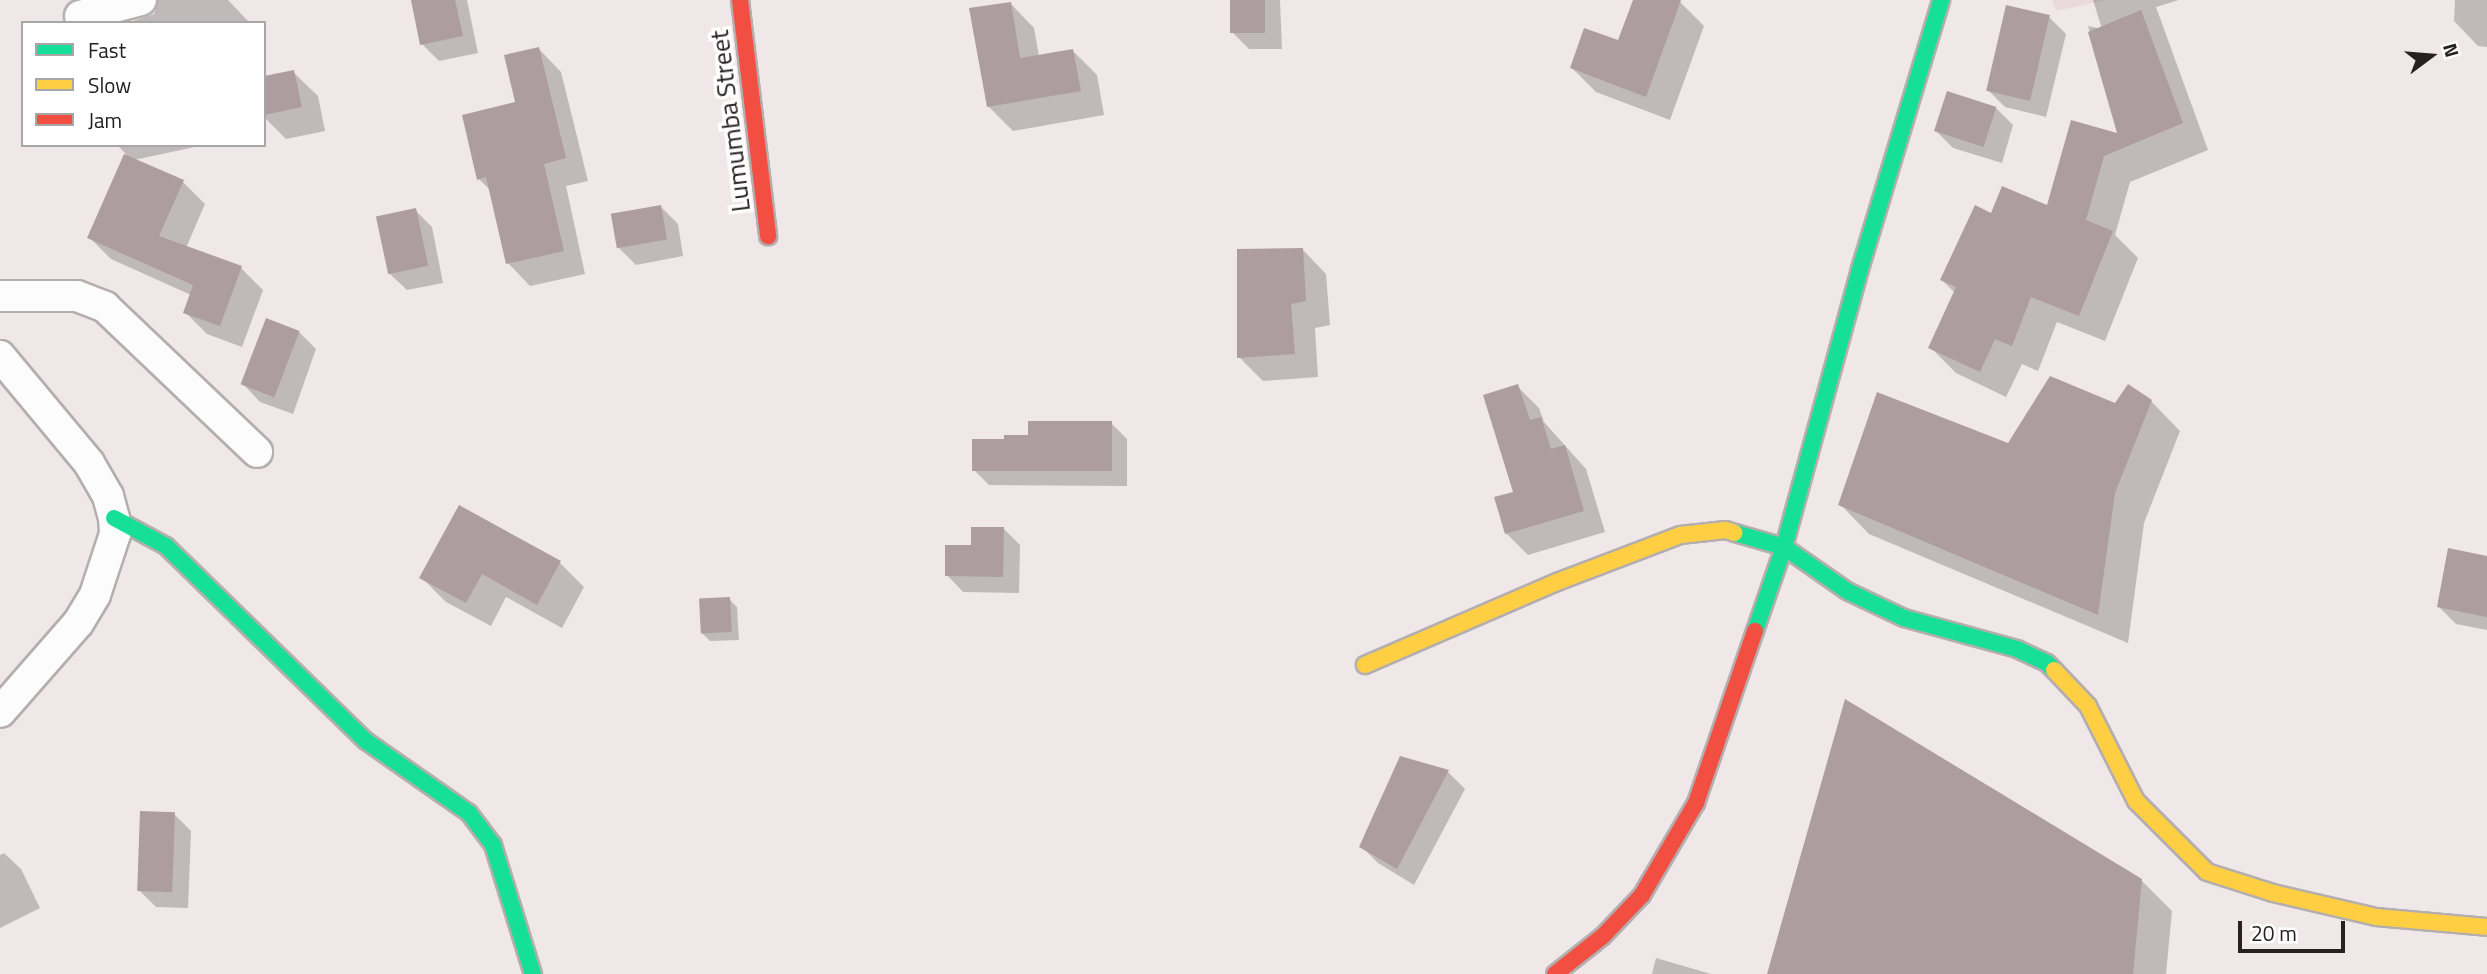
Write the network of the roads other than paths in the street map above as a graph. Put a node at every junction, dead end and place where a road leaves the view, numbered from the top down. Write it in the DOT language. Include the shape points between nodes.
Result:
graph roads {
  1 [pos="141,0"];
  2 [pos="740,0"];
  3 [pos="1941,0"];
  4 [pos="80,16"];
  5 [pos="768,236"];
  6 [pos="0,296"];
  7 [pos="0,356"];
  8 [pos="257,452"];
  9 [pos="114,518"];
  10 [pos="1784,547"];
  11 [pos="1364,665"];
  12 [pos="0,712"];
  13 [pos="2487,927"];
  14 [pos="533,974"];
  15 [pos="1555,974"];
  1 -- 4 [label="street"];
  2 -- 5 [label="street, Lumumba Street"];
  3 -- 10 [label="street" via="1860,269"];
  6 -- 8 [label="street" via="77,296 105,307"];
  7 -- 9 [label="street" via="89,463 108,495"];
  9 -- 12 [label="street" via="110,555 95,595 53,654"];
  9 -- 14 [label="street" via="166,546 366,741 469,813 494,845"];
  10 -- 11 [label="street" via="1726,530 1680,535"];
  10 -- 13 [label="street" via="1847,591 1904,618 2017,649 2047,663 2088,706 2136,801 2207,872 2376,917"];
  10 -- 15 [label="street" via="1696,803 1642,895 1603,936"];
}
